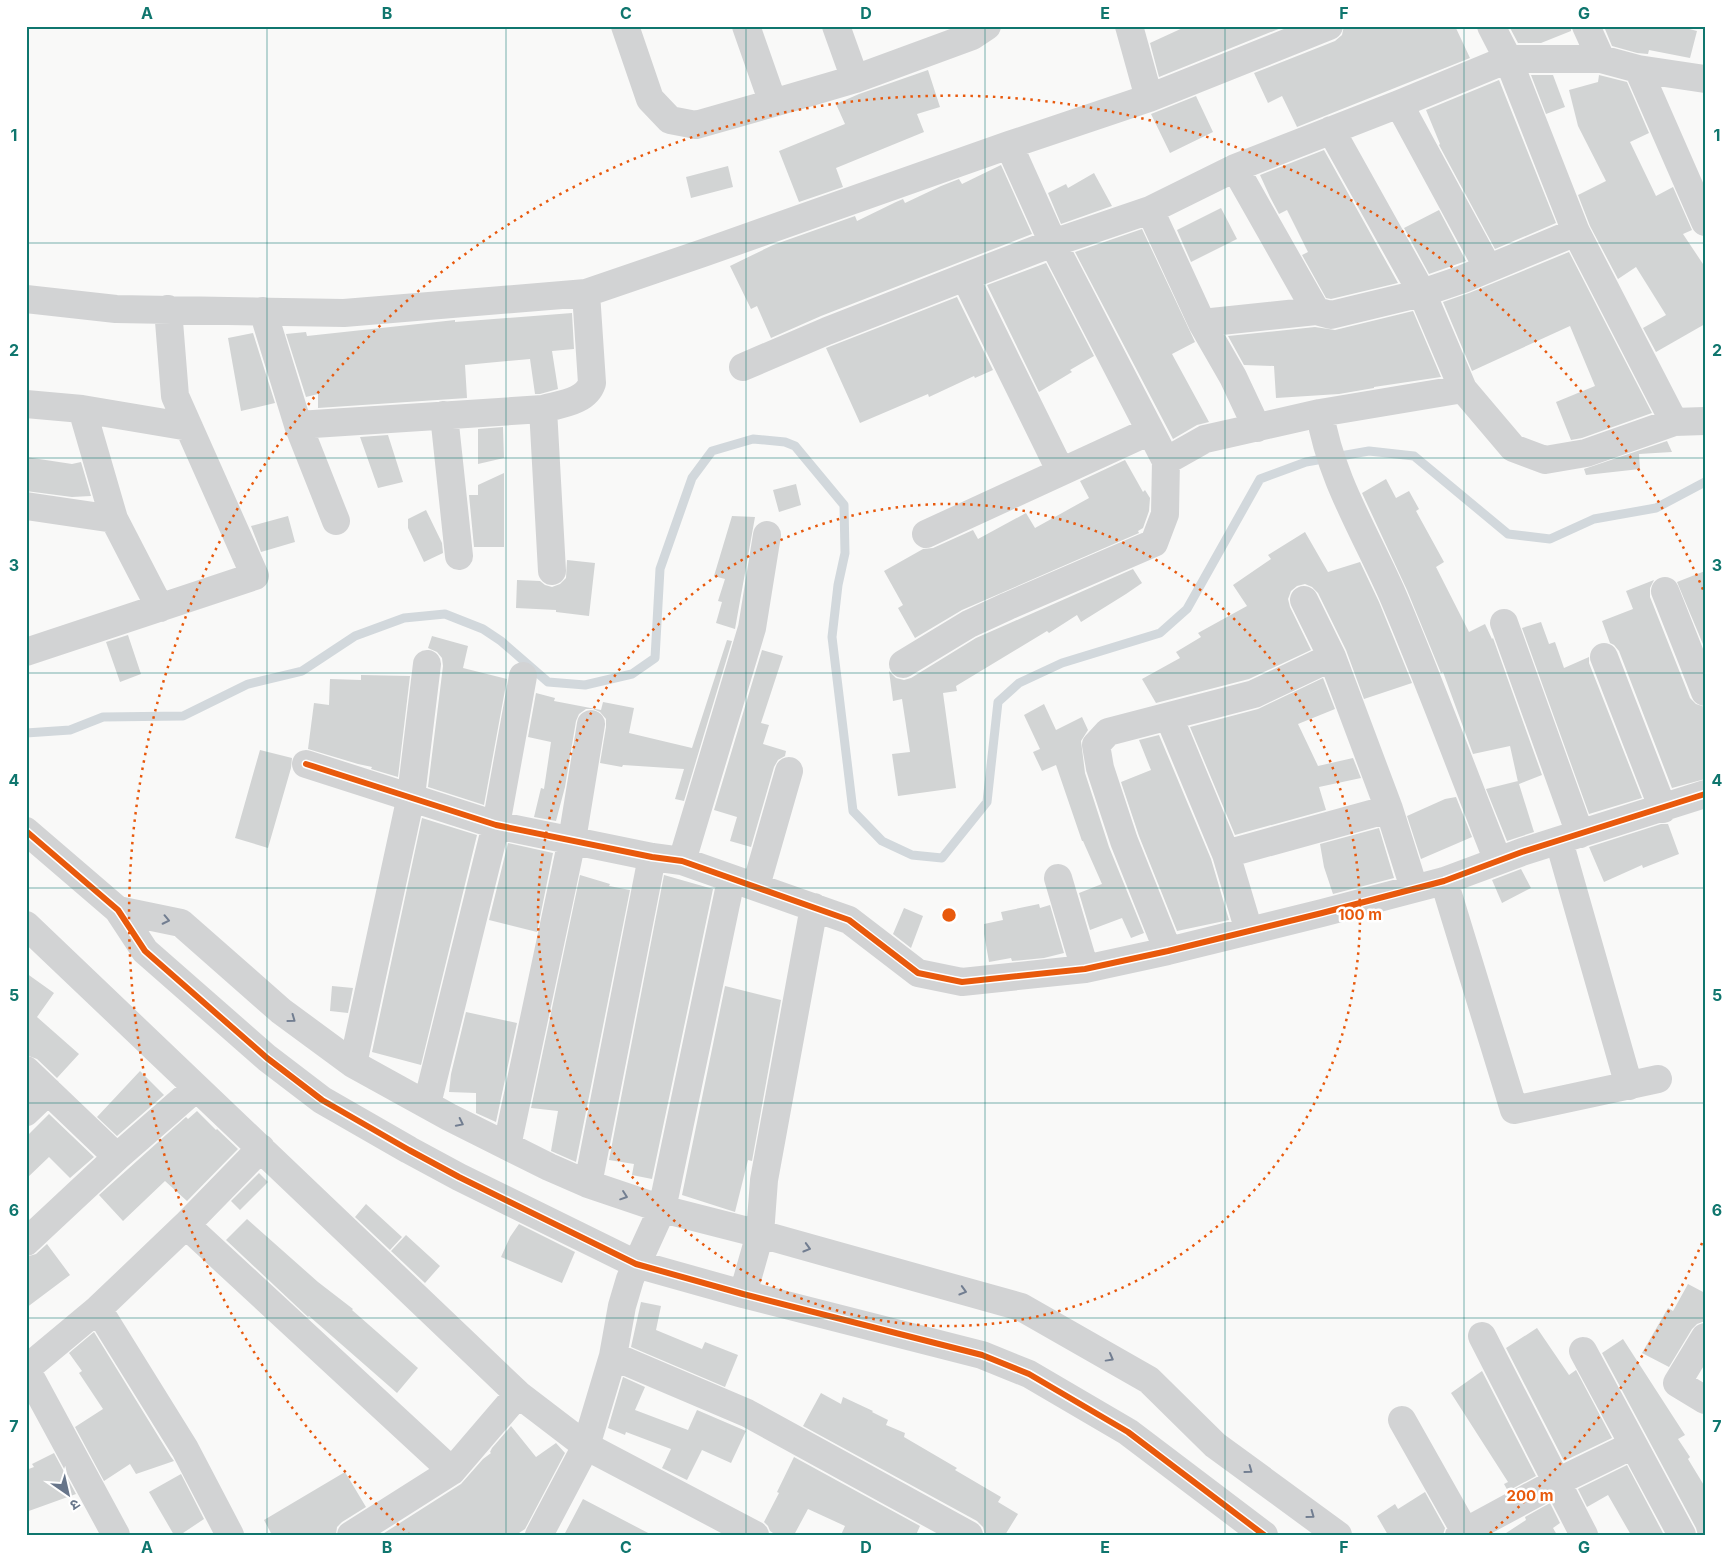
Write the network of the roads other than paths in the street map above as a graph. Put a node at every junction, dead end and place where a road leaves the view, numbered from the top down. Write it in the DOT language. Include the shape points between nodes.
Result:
graph roads {
  1 [pos="625,26"];
  2 [pos="746,26"];
  3 [pos="836,26"];
  4 [pos="1129,26"];
  5 [pos="1329,26"];
  6 [pos="1491,26"];
  7 [pos="1586,26"];
  8 [pos="976,30"];
  9 [pos="1508,59"];
  10 [pos="1601,59"];
  11 [pos="1638,69"];
  12 [pos="855,79"];
  13 [pos="1705,79"];
  14 [pos="1149,98"];
  15 [pos="773,103"];
  16 [pos="1399,104"];
  17 [pos="1331,130"];
  18 [pos="1009,145"];
  19 [pos="1235,168"];
  20 [pos="1150,210"];
  21 [pos="1705,222"];
  22 [pos="1576,232"];
  23 [pos="1053,244"];
  24 [pos="1488,268"];
  25 [pos="965,277"];
  26 [pos="586,293"];
  27 [pos="1422,293"];
  28 [pos="26,299"];
  29 [pos="168,309"];
  30 [pos="263,311"];
  31 [pos="1316,311"];
  32 [pos="1202,324"];
  33 [pos="743,367"];
  34 [pos="1463,389"];
  35 [pos="26,404"];
  36 [pos="82,408"];
  37 [pos="543,409"];
  38 [pos="444,415"];
  39 [pos="1705,421"];
  40 [pos="1674,422"];
  41 [pos="298,425"];
  42 [pos="1322,425"];
  43 [pos="188,427"];
  44 [pos="1257,428"];
  45 [pos="1150,431"];
  46 [pos="1166,461"];
  47 [pos="1061,472"];
  48 [pos="26,506"];
  49 [pos="114,519"];
  50 [pos="336,521"];
  51 [pos="926,534"];
  52 [pos="767,535"];
  53 [pos="459,556"];
  54 [pos="552,571"];
  55 [pos="1665,591"];
  56 [pos="1304,600"];
  57 [pos="160,608"];
  58 [pos="1504,623"];
  59 [pos="26,652"];
  60 [pos="1332,657"];
  61 [pos="1604,657"];
  62 [pos="427,664"];
  63 [pos="903,664"];
  64 [pos="524,676"];
  65 [pos="1705,692"];
  66 [pos="1169,717"];
  67 [pos="591,724"];
  68 [pos="306,764"];
  69 [pos="789,771"];
  70 [pos="1705,794"];
  71 [pos="411,796"];
  72 [pos="1389,808"];
  73 [pos="1663,809"];
  74 [pos="496,825"];
  75 [pos="26,831"];
  76 [pos="1570,838"];
  77 [pos="572,840"];
  78 [pos="1226,854"];
  79 [pos="652,857"];
  80 [pos="682,861"];
  81 [pos="1498,861"];
  82 [pos="1058,878"];
  83 [pos="1444,882"];
  84 [pos="744,883"];
  85 [pos="1414,888"];
  86 [pos="814,907"];
  87 [pos="118,910"];
  88 [pos="26,925"];
  89 [pos="1249,931"];
  90 [pos="1168,951"];
  91 [pos="1086,969"];
  92 [pos="353,1064"];
  93 [pos="26,1070"];
  94 [pos="1658,1079"];
  95 [pos="1629,1086"];
  96 [pos="196,1088"];
  97 [pos="48,1091"];
  98 [pos="427,1104"];
  99 [pos="26,1112"];
  100 [pos="507,1146"];
  101 [pos="260,1148"];
  102 [pos="117,1157"];
  103 [pos="588,1184"];
  104 [pos="662,1209"];
  105 [pos="186,1225"];
  106 [pos="760,1234"];
  107 [pos="26,1242"];
  108 [pos="633,1272"];
  109 [pos="742,1294"];
  110 [pos="98,1309"];
  111 [pos="1482,1336"];
  112 [pos="1705,1337"];
  113 [pos="1583,1351"];
  114 [pos="613,1356"];
  115 [pos="518,1394"];
  116 [pos="1705,1400"];
  117 [pos="1402,1420"];
  118 [pos="1633,1445"];
  119 [pos="586,1446"];
  120 [pos="452,1471"];
  121 [pos="1557,1482"];
  122 [pos="1258,1530"];
  123 [pos="1464,1534"];
  124 [pos="116,1535"];
  125 [pos="230,1535"];
  126 [pos="351,1535"];
  127 [pos="539,1535"];
  128 [pos="755,1535"];
  129 [pos="969,1535"];
  130 [pos="1338,1535"];
  131 [pos="1584,1535"];
  132 [pos="1682,1535"];
  1 -- 15 [label="street" via="650,99 670,120 696,125"];
  2 -- 15 [label="street"];
  3 -- 12 [label="street"];
  4 -- 14 [label="street"];
  5 -- 14 [label="street"];
  6 -- 9 [label="street"];
  7 -- 10 [label="street"];
  8 -- 12 [label="street"];
  9 -- 10 [label="street"];
  9 -- 16 [label="street"];
  9 -- 22 [label="street"];
  10 -- 11 [label="street"];
  11 -- 13 [label="street"];
  11 -- 21 [label="street"];
  12 -- 15 [label="street"];
  14 -- 18 [label="street"];
  16 -- 17 [label="street"];
  16 -- 24 [label="street"];
  17 -- 19 [label="street"];
  17 -- 27 [label="street"];
  18 -- 23 [label="street"];
  18 -- 26 [label="street"];
  19 -- 20 [label="street"];
  19 -- 31 [label="street"];
  20 -- 23 [label="street"];
  20 -- 32 [label="street"];
  22 -- 24 [label="street"];
  22 -- 40 [label="street"];
  23 -- 25 [label="street"];
  23 -- 45 [label="street"];
  24 -- 27 [label="street"];
  25 -- 33 [label="street"];
  25 -- 47 [label="street"];
  26 -- 30 [label="street" via="344,313"];
  26 -- 37 [label="street" via="590,389 580,398"];
  27 -- 31 [label="street" via="1331,314"];
  27 -- 34 [label="street"];
  28 -- 29 [label="street" via="116,309"];
  29 -- 30 [label="street"];
  29 -- 43 [label="street" via="175,396"];
  30 -- 41 [label="street"];
  31 -- 32 [label="street"];
  32 -- 44 [label="street" via="1233,377"];
  34 -- 40 [label="street" via="1513,448 1545,460 1586,453"];
  34 -- 42 [label="street"];
  35 -- 36 [label="street"];
  36 -- 43 [label="street"];
  36 -- 49 [label="street"];
  37 -- 38 [label="street"];
  37 -- 54 [label="street"];
  38 -- 41 [label="street"];
  38 -- 53 [label="street"];
  39 -- 40 [label="street"];
  41 -- 50 [label="street"];
  42 -- 44 [label="street"];
  42 -- 81 [label="street" via="1344,490 1393,596"];
  43 -- 57 [label="street" via="255,576"];
  44 -- 46 [label="street" via="1205,439"];
  45 -- 46 [label="street"];
  45 -- 47 [label="street"];
  46 -- 63 [label="street" via="1165,514 1154,543 969,624"];
  47 -- 51 [label="street"];
  48 -- 49 [label="street"];
  49 -- 57 [label="street"];
  52 -- 80 [label="street" via="752,628"];
  55 -- 65 [label="street"];
  56 -- 60 [label="street"];
  57 -- 59 [label="street"];
  58 -- 76 [label="street"];
  60 -- 66 [label="street" via="1254,694"];
  60 -- 72 [label="street"];
  61 -- 73 [label="street"];
  62 -- 71 [label="street"];
  64 -- 74 [label="street"];
  66 -- 78 [label="street"];
  66 -- 90 [label="street" via="1108,732 1096,745 1100,768 1124,842"];
  67 -- 77 [label="street"];
  68 -- 71 [label="street"];
  69 -- 84 [label="street"];
  70 -- 73 [label="street"];
  71 -- 74 [label="street"];
  71 -- 92 [label="street"];
  72 -- 78 [label="street"];
  72 -- 85 [label="street"];
  73 -- 76 [label="street"];
  74 -- 77 [label="street"];
  74 -- 98 [label="street"];
  75 -- 87 [label="street"];
  76 -- 81 [label="street"];
  76 -- 95 [label="street"];
  77 -- 79 [label="street"];
  77 -- 100 [label="street"];
  78 -- 89 [label="street"];
  79 -- 80 [label="street"];
  79 -- 103 [label="street"];
  80 -- 84 [label="street"];
  81 -- 83 [label="street"];
  82 -- 91 [label="street"];
  83 -- 85 [label="street"];
  83 -- 95 [label="street" via="1514,1110"];
  84 -- 86 [label="street"];
  84 -- 104 [label="street"];
  85 -- 89 [label="street"];
  86 -- 91 [label="street" via="849,920 918,973 962,982"];
  86 -- 106 [label="street" via="764,1180"];
  87 -- 92 [label="street, one-way" via="181,924 281,1012"];
  87 -- 108 [label="street" via="145,952 267,1058 322,1100"];
  88 -- 96 [label="street"];
  89 -- 90 [label="street"];
  90 -- 91 [label="street"];
  92 -- 98 [label="street"];
  93 -- 97 [label="street"];
  94 -- 95 [label="street"];
  96 -- 101 [label="street"];
  96 -- 102 [label="street"];
  97 -- 99 [label="street"];
  97 -- 102 [label="street"];
  98 -- 100 [label="street, one-way"];
  100 -- 103 [label="street"];
  101 -- 105 [label="street"];
  101 -- 115 [label="street"];
  102 -- 107 [label="street"];
  103 -- 104 [label="street, one-way"];
  104 -- 106 [label="street"];
  104 -- 108 [label="street"];
  105 -- 110 [label="street"];
  105 -- 120 [label="street"];
  106 -- 109 [label="street"];
  106 -- 130 [label="street, one-way" via="1021,1307 1149,1380 1215,1445"];
  108 -- 109 [label="street"];
  108 -- 114 [label="street" via="622,1306"];
  109 -- 122 [label="street" via="982,1355 1029,1374 1128,1432"];
  110 -- 124 [label="street" via="26,1369"];
  110 -- 125 [label="street" via="185,1449"];
  111 -- 121 [label="street"];
  112 -- 116 [label="street" via="1677,1383"];
  113 -- 118 [label="street"];
  114 -- 119 [label="street"];
  114 -- 129 [label="street" via="747,1413"];
  115 -- 119 [label="street"];
  115 -- 120 [label="street"];
  117 -- 123 [label="street"];
  118 -- 121 [label="street"];
  118 -- 132 [label="street"];
  119 -- 127 [label="street"];
  119 -- 128 [label="street"];
  120 -- 126 [label="street"];
  121 -- 123 [label="street"];
  121 -- 131 [label="street"];
}
